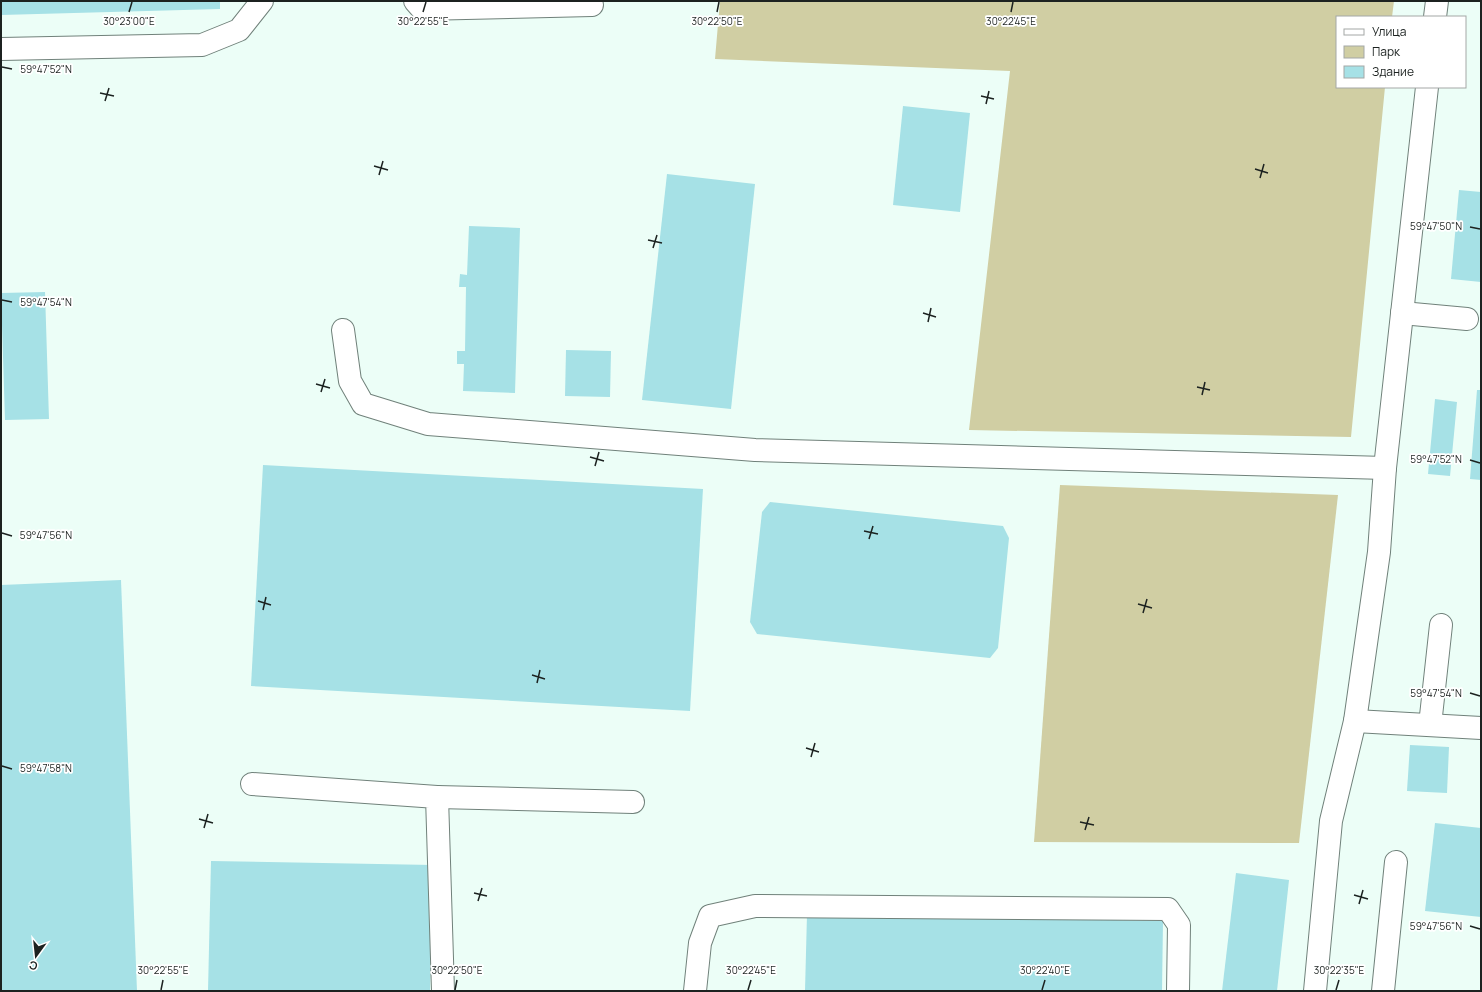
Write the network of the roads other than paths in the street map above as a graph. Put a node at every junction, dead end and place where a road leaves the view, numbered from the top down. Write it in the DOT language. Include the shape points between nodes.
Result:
graph roads {
  1 [pos="262,1"];
  2 [pos="415,1"];
  3 [pos="1437,1"];
  4 [pos="592,5"];
  5 [pos="1435,16"];
  6 [pos="1,49"];
  7 [pos="1427,88"];
  8 [pos="1402,313"];
  9 [pos="1467,319"];
  10 [pos="343,330"];
  11 [pos="1385,468"];
  12 [pos="1441,625"];
  13 [pos="1355,721"];
  14 [pos="1430,725"];
  15 [pos="1481,728"];
  16 [pos="252,784"];
  17 [pos="437,796"];
  18 [pos="633,802"];
  19 [pos="1396,862"];
  20 [pos="443,991"];
  21 [pos="695,991"];
  22 [pos="1178,991"];
  23 [pos="1315,991"];
  24 [pos="1383,991"];
  1 -- 6 [label="street" via="239,30 202,45"];
  2 -- 4 [label="street" via="422,9"];
  3 -- 5 [label="street"];
  7 -- 8 [label="street"];
  8 -- 9 [label="street"];
  8 -- 11 [label="street"];
  10 -- 11 [label="street" via="350,381 363,404 428,424 755,450"];
  11 -- 13 [label="street" via="1379,552"];
  12 -- 14 [label="street"];
  13 -- 14 [label="street"];
  13 -- 23 [label="street" via="1331,821"];
  14 -- 15 [label="street"];
  16 -- 17 [label="street"];
  17 -- 18 [label="street"];
  17 -- 20 [label="street"];
  19 -- 24 [label="street"];
  21 -- 22 [label="street" via="700,943 710,916 755,906 1168,909 1180,925"];
}
